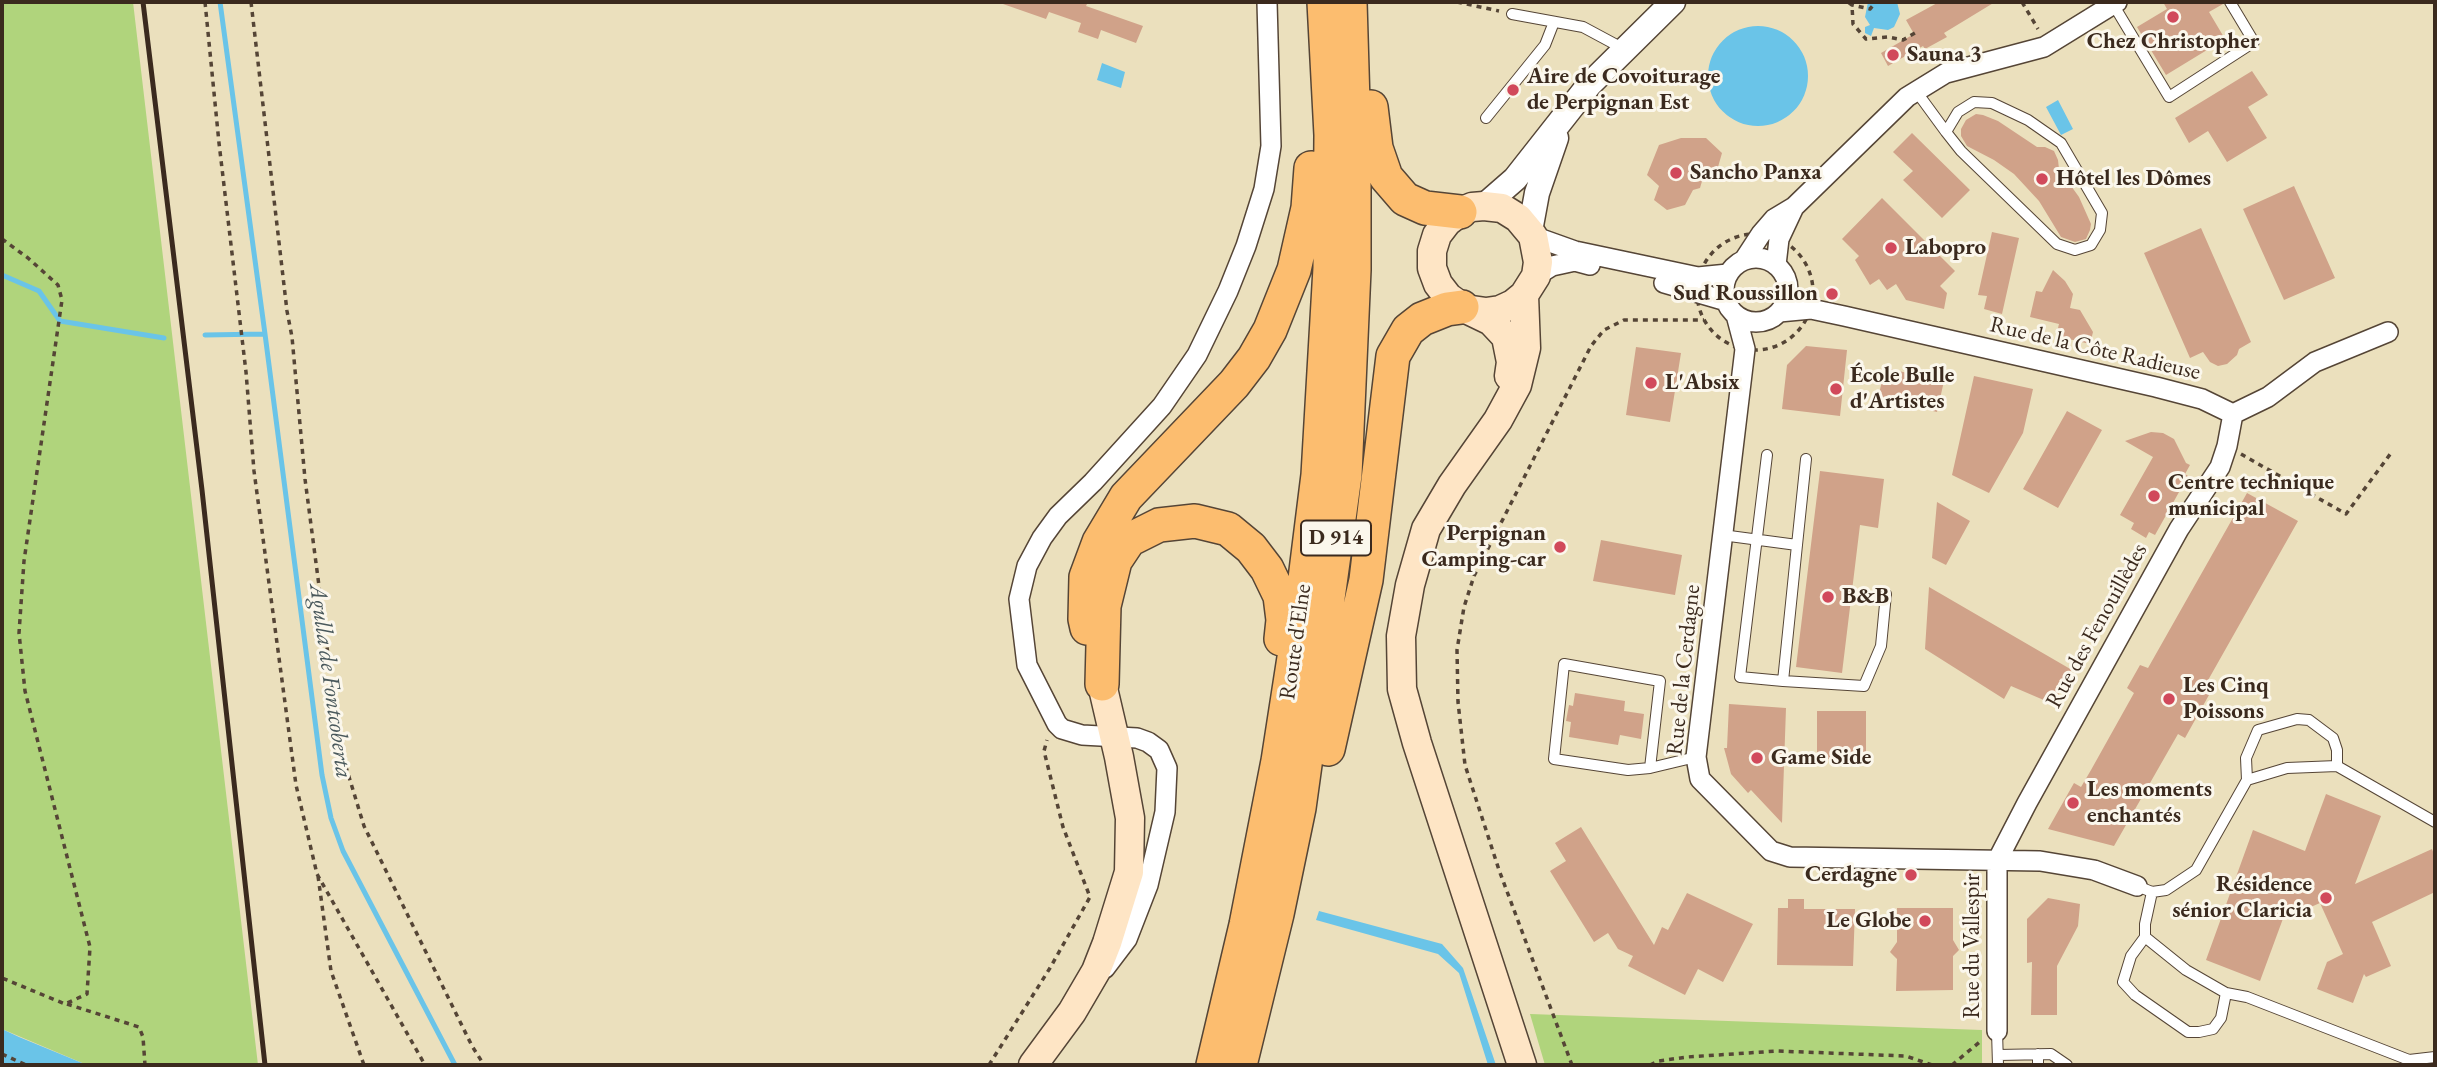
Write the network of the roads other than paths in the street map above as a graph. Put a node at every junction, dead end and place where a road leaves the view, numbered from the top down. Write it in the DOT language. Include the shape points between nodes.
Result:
graph roads {
  1 [pos="1267,2"];
  2 [pos="1315,2"];
  3 [pos="1324,2"];
  4 [pos="1350,2"];
  5 [pos="1365,2"];
  6 [pos="1673,2"];
  7 [pos="2230,2"];
  8 [pos="2115,3"];
  9 [pos="1512,14"];
  10 [pos="1553,22"];
  11 [pos="1625,49"];
  12 [pos="1916,91"];
  13 [pos="1570,108"];
  14 [pos="1486,118"];
  15 [pos="1946,132"];
  16 [pos="1472,209"];
  17 [pos="1532,233"];
  18 [pos="1770,236"];
  19 [pos="1744,260"];
  20 [pos="1776,265"];
  21 [pos="1728,274"];
  22 [pos="1787,283"];
  23 [pos="1698,284"];
  24 [pos="1530,285"];
  25 [pos="1731,308"];
  26 [pos="1467,309"];
  27 [pos="1811,309"];
  28 [pos="1771,317"];
  29 [pos="2388,332"];
  30 [pos="1745,349"];
  31 [pos="2233,414"];
  32 [pos="1498,420"];
  33 [pos="1768,455"];
  34 [pos="1807,459"];
  35 [pos="1723,535"];
  36 [pos="1758,541"];
  37 [pos="1797,545"];
  38 [pos="1886,594"];
  39 [pos="1783,681"];
  40 [pos="1102,684"];
  41 [pos="1113,736"];
  42 [pos="1696,757"];
  43 [pos="2337,766"];
  44 [pos="1650,768"];
  45 [pos="2247,780"];
  46 [pos="2435,822"];
  47 [pos="1997,861"];
  48 [pos="2145,889"];
  49 [pos="2145,937"];
  50 [pos="2226,993"];
  51 [pos="1073,1012"];
  52 [pos="1997,1035"];
  53 [pos="2435,1058"];
  54 [pos="1998,1060"];
  55 [pos="2038,1060"];
  56 [pos="1033,1065"];
  57 [pos="1202,1065"];
  58 [pos="1213,1065"];
  59 [pos="1241,1065"];
  60 [pos="1522,1065"];
  61 [pos="2067,1065"];
  1 -- 41 [label="street" via="1271,145 1264,189 1228,291 1197,355 1162,406 1042,538 1027,566 1019,599 1027,664 1058,724 1082,735"];
  2 -- 40 [label="highway" via="1308,208 1294,270 1254,358 1126,497 1099,542 1086,577 1085,619"];
  3 -- 58 [label="highway, Route d'Elne / D 914" via="1331,135 1330,268 1318,475 1278,761 1247,925"];
  4 -- 59 [label="highway, Route d'Elne / D 914" via="1354,270 1345,475 1299,808"];
  5 -- 16 [label="highway" via="1373,122 1386,177 1405,199 1425,208"];
  6 -- 11 [label="street"];
  7 -- 8 [label="lane" via="2254,42 2169,97"];
  8 -- 12 [label="street" via="2044,47 1946,73"];
  9 -- 10 [label="lane"];
  10 -- 11 [label="lane" via="1583,27"];
  10 -- 14 [label="lane" via="1545,45"];
  11 -- 13 [label="street"];
  12 -- 15 [label="lane"];
  12 -- 18 [label="street" via="1794,206"];
  13 -- 16 [label="street" via="1515,179"];
  13 -- 17 [label="street" via="1537,193"];
  15 -- 15 [label="lane" via="2057,244 2075,250 2091,245 2100,230 2102,213 2061,143 1992,103 1974,102 1958,112"];
  16 -- 17 [label="main road" via="1503,208"];
  16 -- 26 [label="main road" via="1447,222 1432,251 1432,268 1443,290"];
  17 -- 23 [label="street" via="1575,251"];
  17 -- 24 [label="main road" via="1538,262"];
  18 -- 19 [label="street"];
  18 -- 20 [label="street"];
  19 -- 20 [label="street" via="1761,258"];
  19 -- 21 [label="street"];
  20 -- 22 [label="street"];
  21 -- 23 [label="street"];
  21 -- 25 [label="street" via="1725,282"];
  22 -- 27 [label="street"];
  22 -- 28 [label="street" via="1788,293"];
  23 -- 24 [label="street" via="1575,261 1552,266"];
  23 -- 25 [label="street"];
  24 -- 26 [label="main road" via="1513,304 1500,310"];
  24 -- 32 [label="main road" via="1526,348 1517,385"];
  25 -- 28 [label="street" via="1754,322"];
  25 -- 30 [label="street, Rue de la Cerdagne"];
  26 -- 32 [label="main road" via="1491,321 1506,337 1511,362"];
  26 -- 59 [label="highway" via="1447,309 1422,318 1408,330 1393,356 1366,580 1310,827"];
  27 -- 28 [label="street"];
  27 -- 31 [label="street, Rue de la Côte Radieuse" via="2156,387 2202,399"];
  28 -- 30 [label="street, Rue de la Cerdagne"];
  29 -- 31 [label="street" via="2315,362 2268,397"];
  30 -- 35 [label="street, Rue de la Cerdagne"];
  31 -- 47 [label="street, Rue des Fenouillèdes" via="2220,467 2179,528"];
  32 -- 60 [label="main road" via="1426,529 1401,636 1402,689"];
  33 -- 36 [label="lane"];
  34 -- 37 [label="lane"];
  35 -- 36 [label="lane"];
  35 -- 42 [label="street, Rue de la Cerdagne"];
  36 -- 37 [label="lane"];
  36 -- 39 [label="lane" via="1740,677"];
  37 -- 39 [label="lane"];
  38 -- 39 [label="lane" via="1881,646 1864,685"];
  40 -- 41 [label="main road"];
  40 -- 57 [label="highway" via="1104,606 1115,561 1129,540 1159,525 1195,521 1228,529 1251,548 1280,596 1282,632 1263,779"];
  41 -- 51 [label="main road" via="1130,818 1129,872 1096,971"];
  41 -- 51 [label="street" via="1137,738 1159,750 1167,768 1165,812 1148,885 1127,939"];
  42 -- 44 [label="lane"];
  42 -- 47 [label="street, Rue de la Cerdagne" via="1700,779 1771,851 1790,857"];
  43 -- 45 [label="lane" via="2287,768"];
  43 -- 45 [label="lane" via="2333,738 2309,720 2297,719 2258,730 2246,758"];
  43 -- 46 [label="lane"];
  44 -- 44 [label="lane" via="1628,770 1554,759 1564,664 1660,681"];
  45 -- 48 [label="lane" via="2196,870 2166,890"];
  47 -- 48 [label="street, Rue de la Cerdagne" via="2040,861 2094,870"];
  47 -- 52 [label="street, Rue du Vallespir"];
  48 -- 49 [label="lane"];
  49 -- 50 [label="lane" via="2186,970"];
  49 -- 50 [label="lane" via="2131,956 2123,982 2146,1003 2188,1032 2199,1032 2213,1029 2221,1018"];
  50 -- 53 [label="lane" via="2409,1060"];
  51 -- 56 [label="main road"];
  52 -- 54 [label="lane"];
  54 -- 55 [label="lane"];
  55 -- 61 [label="lane" via="2051,1054"];
}
